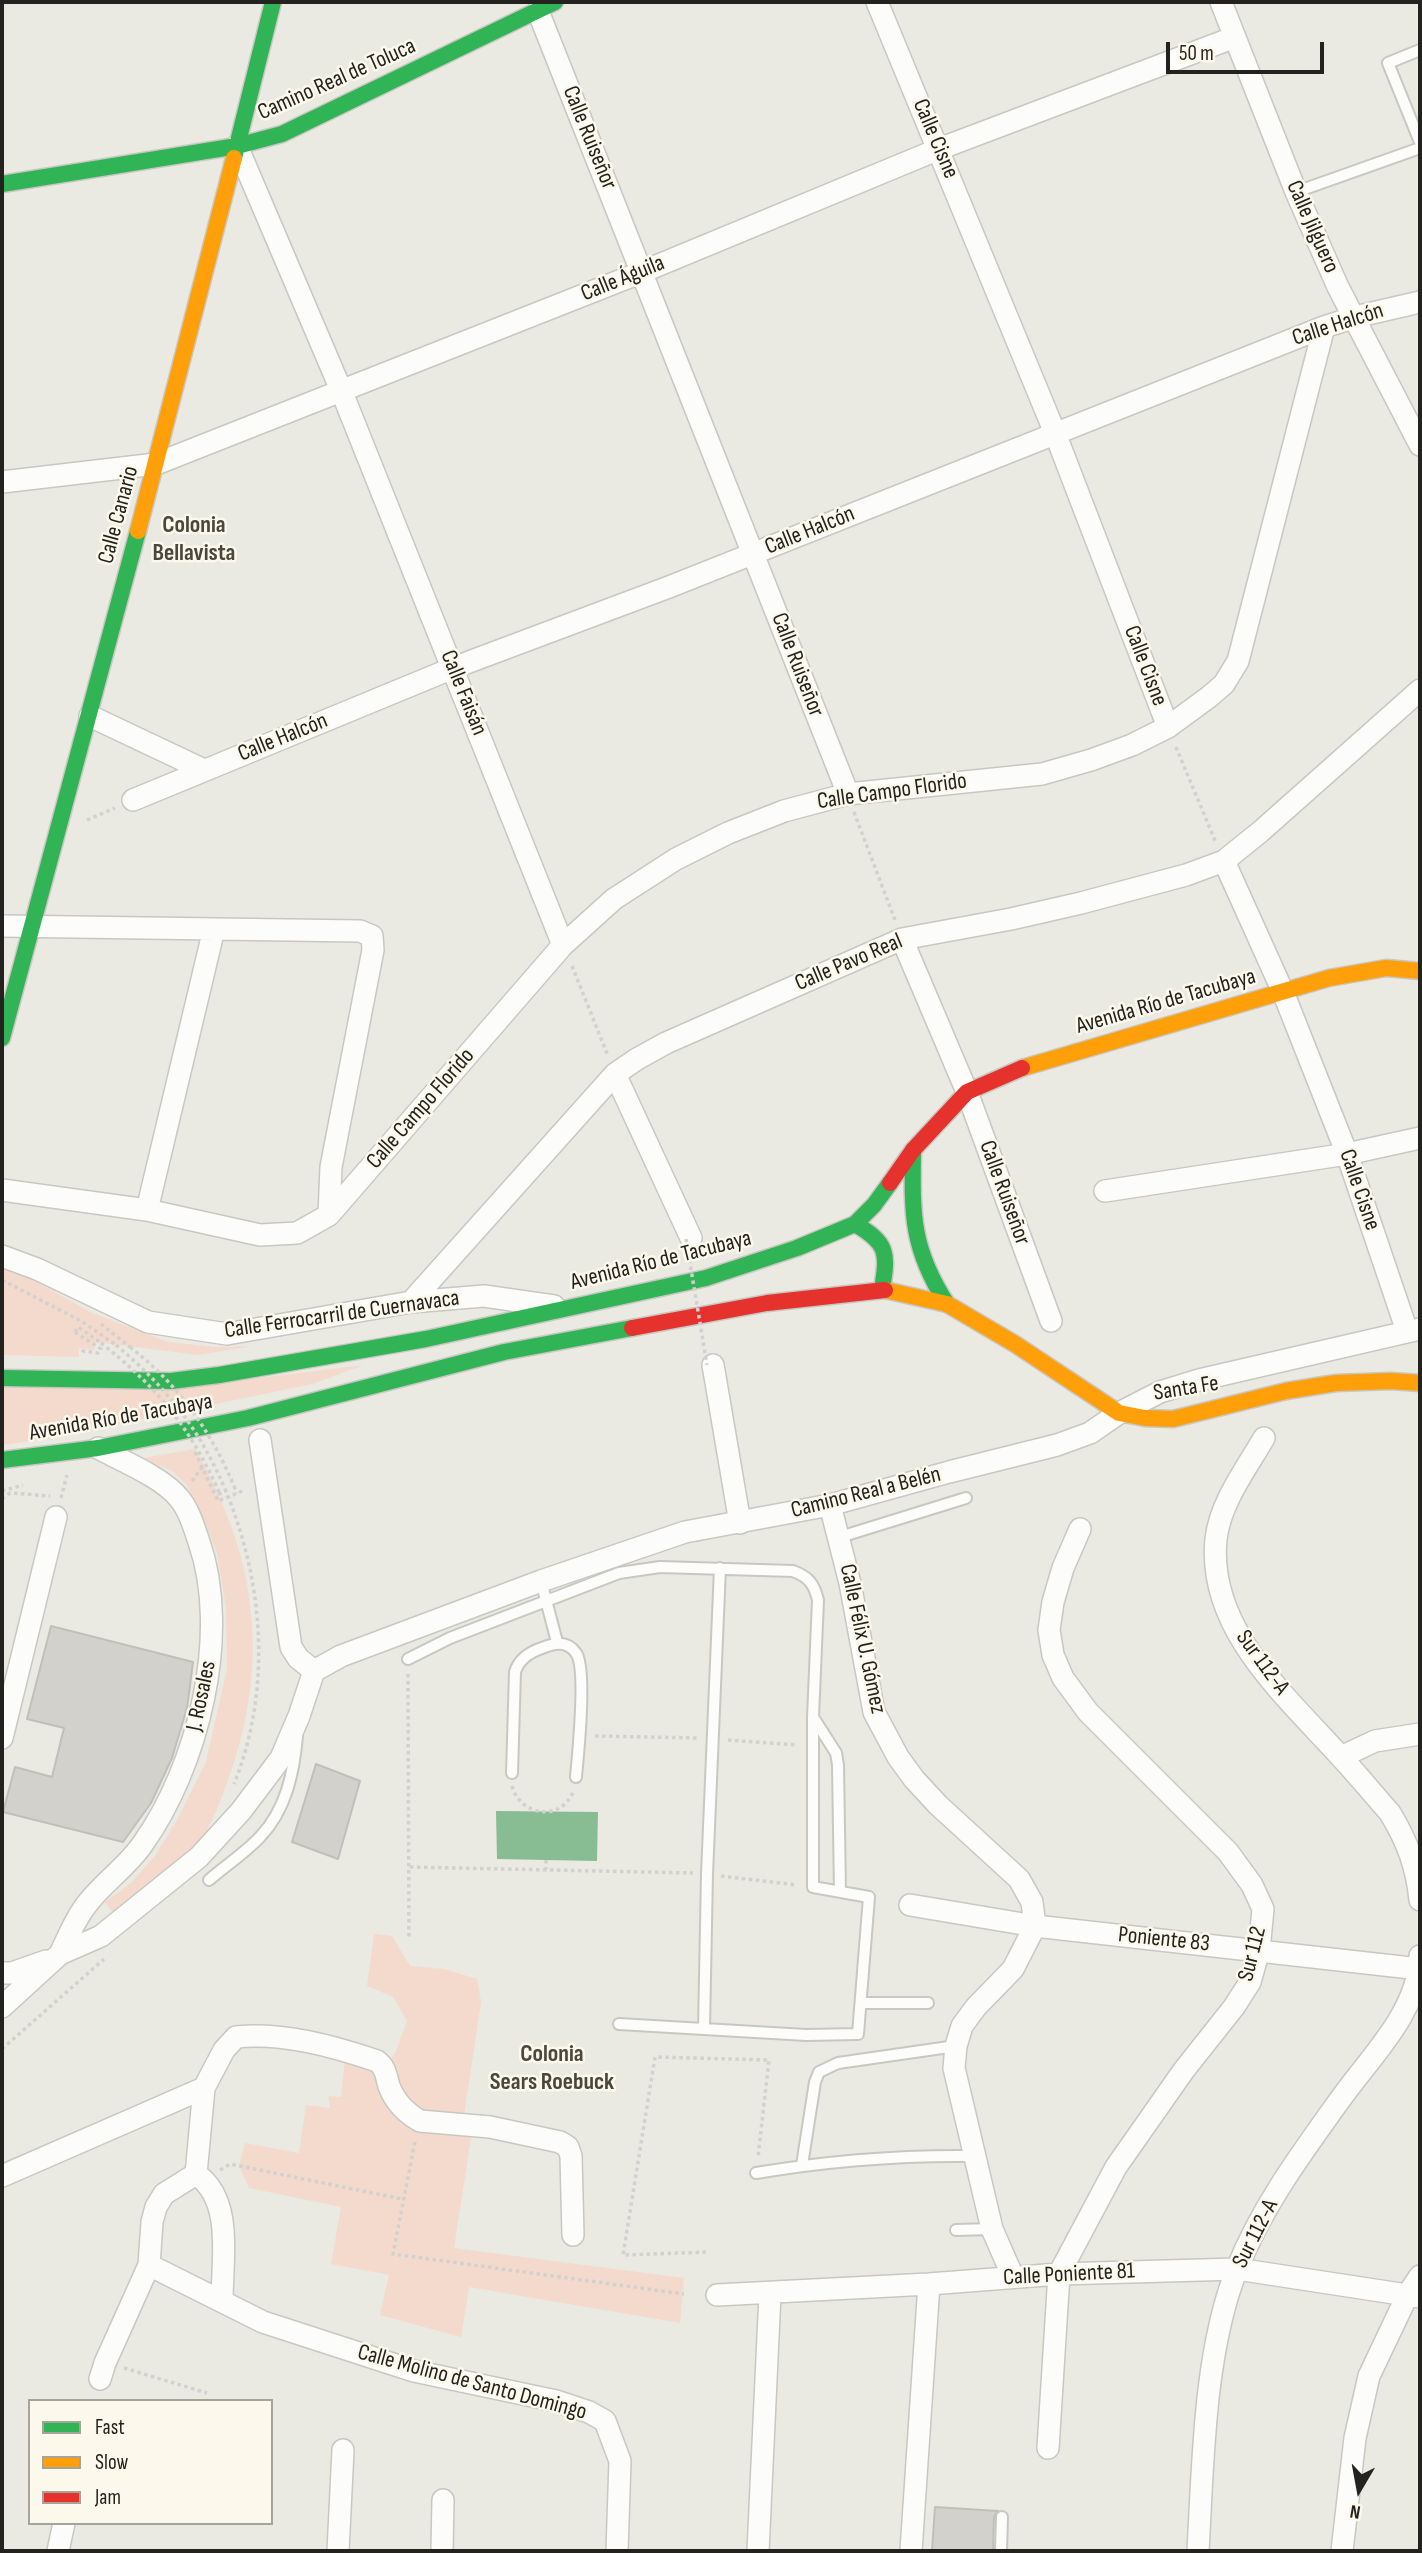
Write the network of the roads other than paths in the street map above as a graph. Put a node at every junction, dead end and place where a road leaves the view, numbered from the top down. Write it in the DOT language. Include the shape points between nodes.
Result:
graph roads {
  1 [pos="273,2"];
  2 [pos="877,2"];
  3 [pos="1221,2"];
  4 [pos="547,6"];
  5 [pos="1235,37"];
  6 [pos="1420,50"];
  7 [pos="1420,142"];
  8 [pos="237,146"];
  9 [pos="1420,148"];
  10 [pos="939,149"];
  11 [pos="2,184"];
  12 [pos="1296,192"];
  13 [pos="642,272"];
  14 [pos="1420,302"];
  15 [pos="1355,317"];
  16 [pos="1324,327"];
  17 [pos="341,390"];
  18 [pos="1055,432"];
  19 [pos="1420,445"];
  20 [pos="156,464"];
  21 [pos="2,482"];
  22 [pos="754,553"];
  23 [pos="453,668"];
  24 [pos="1420,690"];
  25 [pos="90,716"];
  26 [pos="1168,727"];
  27 [pos="204,770"];
  28 [pos="848,794"];
  29 [pos="133,800"];
  30 [pos="1224,861"];
  31 [pos="31,925"];
  32 [pos="2,926"];
  33 [pos="214,929"];
  34 [pos="902,939"];
  35 [pos="563,945"];
  36 [pos="1420,971"];
  37 [pos="1283,992"];
  38 [pos="2,1038"];
  39 [pos="615,1074"];
  40 [pos="967,1092"];
  41 [pos="1420,1138"];
  42 [pos="913,1150"];
  43 [pos="1347,1154"];
  44 [pos="2,1190"];
  45 [pos="1105,1191"];
  46 [pos="147,1210"];
  47 [pos="329,1215"];
  48 [pos="855,1224"];
  49 [pos="688,1239"];
  50 [pos="2,1256"];
  51 [pos="882,1289"];
  52 [pos="411,1302"];
  53 [pos="947,1304"];
  54 [pos="570,1308"];
  55 [pos="1051,1321"];
  56 [pos="1414,1330"];
  57 [pos="710,1365"];
  58 [pos="2,1378"];
  59 [pos="1420,1383"];
  60 [pos="1119,1413"];
  61 [pos="1264,1438"];
  62 [pos="260,1440"];
  63 [pos="98,1448"];
  64 [pos="67,1452"];
  65 [pos="2,1460"];
  66 [pos="2,1471"];
  67 [pos="965,1498"];
  68 [pos="830,1505"];
  69 [pos="58,1507"];
  70 [pos="740,1523"];
  71 [pos="1080,1529"];
  72 [pos="840,1537"];
  73 [pos="720,1568"];
  74 [pos="541,1581"];
  75 [pos="547,1602"];
  76 [pos="557,1642"];
  77 [pos="408,1659"];
  78 [pos="314,1671"];
  79 [pos="299,1716"];
  80 [pos="813,1717"];
  81 [pos="1420,1734"];
  82 [pos="2,1738"];
  83 [pos="1341,1757"];
  84 [pos="512,1773"];
  85 [pos="576,1777"];
  86 [pos="209,1880"];
  87 [pos="840,1892"];
  88 [pos="1420,1900"];
  89 [pos="910,1905"];
  90 [pos="1035,1926"];
  91 [pos="1259,1950"];
  92 [pos="61,1954"];
  93 [pos="1420,1956"];
  94 [pos="1420,1969"];
  95 [pos="2,1973"];
  96 [pos="861,2003"];
  97 [pos="928,2003"];
  98 [pos="2,2007"];
  99 [pos="619,2024"];
  100 [pos="704,2028"];
  101 [pos="956,2046"];
  102 [pos="204,2088"];
  103 [pos="974,2156"];
  104 [pos="802,2165"];
  105 [pos="756,2173"];
  106 [pos="2,2176"];
  107 [pos="200,2177"];
  108 [pos="992,2229"];
  109 [pos="956,2230"];
  110 [pos="573,2235"];
  111 [pos="149,2265"];
  112 [pos="1237,2269"];
  113 [pos="1059,2274"];
  114 [pos="1420,2276"];
  115 [pos="1013,2277"];
  116 [pos="929,2284"];
  117 [pos="769,2294"];
  118 [pos="717,2295"];
  119 [pos="1414,2296"];
  120 [pos="222,2301"];
  121 [pos="103,2371"];
  122 [pos="1048,2448"];
  123 [pos="344,2449"];
  124 [pos="443,2500"];
  125 [pos="1002,2517"];
  126 [pos="64,2525"];
  127 [pos="58,2551"];
  128 [pos="338,2551"];
  129 [pos="442,2551"];
  130 [pos="617,2551"];
  131 [pos="758,2551"];
  132 [pos="911,2551"];
  133 [pos="1001,2551"];
  134 [pos="1198,2551"];
  135 [pos="1342,2551"];
  1 -- 8 [label="main road, Calle Canario"];
  2 -- 10 [label="street, Calle Cisne"];
  3 -- 5 [label="street, Calle Jilguero"];
  4 -- 8 [label="main road, Camino Real de Toluca" via="312,121"];
  4 -- 13 [label="street, Calle Ruiseñor"];
  5 -- 10 [label="street, Calle Águila"];
  5 -- 12 [label="street, Calle Jilguero"];
  6 -- 7 [label="lane" via="1388,63"];
  8 -- 11 [label="main road, Camino Real de Toluca"];
  8 -- 17 [label="street, Calle Faisán"];
  8 -- 20 [label="main road, Calle Canario"];
  9 -- 12 [label="lane"];
  10 -- 13 [label="street, Calle Águila"];
  10 -- 18 [label="street, Calle Cisne"];
  12 -- 15 [label="street, Calle Jilguero"];
  13 -- 17 [label="street, Calle Águila"];
  13 -- 22 [label="street, Calle Ruiseñor"];
  14 -- 15 [label="street, Calle Halcón"];
  15 -- 16 [label="street, Calle Halcón"];
  15 -- 19 [label="street, Calle Jilguero"];
  16 -- 18 [label="street, Calle Halcón"];
  16 -- 26 [label="street, Calle Campo Florido" via="1238,661 1224,684"];
  17 -- 20 [label="street, Calle Águila"];
  17 -- 23 [label="street, Calle Faisán"];
  18 -- 22 [label="street, Calle Halcón"];
  18 -- 26 [label="street, Calle Cisne"];
  20 -- 21 [label="street, Calle Águila"];
  20 -- 25 [label="main road, Calle Canario"];
  22 -- 23 [label="street, Calle Halcón"];
  22 -- 28 [label="street, Calle Ruiseñor"];
  23 -- 27 [label="street, Calle Halcón"];
  23 -- 35 [label="street, Calle Faisán"];
  24 -- 30 [label="street, Calle Pavo Real"];
  25 -- 27 [label="street"];
  25 -- 31 [label="main road, Calle Canario"];
  26 -- 28 [label="street, Calle Campo Florido" via="1091,761 1042,774"];
  27 -- 29 [label="street, Calle Halcón"];
  28 -- 35 [label="street, Calle Campo Florido" via="784,811 676,859 614,899"];
  30 -- 34 [label="street, Calle Pavo Real" via="1081,903"];
  30 -- 37 [label="street, Calle Cisne"];
  31 -- 32 [label="street"];
  31 -- 33 [label="street"];
  31 -- 38 [label="main road, Calle Canario"];
  33 -- 46 [label="street"];
  33 -- 47 [label="street" via="360,931 372,936 331,1167"];
  34 -- 39 [label="street, Calle Pavo Real" via="666,1043"];
  34 -- 40 [label="street, Calle Ruiseñor"];
  35 -- 47 [label="street, Calle Campo Florido"];
  36 -- 37 [label="main road, Avenida Río de Tacubaya" via="1386,968"];
  37 -- 40 [label="main road, Avenida Río de Tacubaya" via="1011,1071"];
  37 -- 43 [label="street, Calle Cisne"];
  39 -- 49 [label="street"];
  39 -- 52 [label="street, Calle Pavo Real"];
  40 -- 42 [label="main road, Avenida Río de Tacubaya"];
  40 -- 55 [label="street, Calle Ruiseñor"];
  41 -- 43 [label="street"];
  42 -- 48 [label="main road, Avenida Río de Tacubaya"];
  42 -- 53 [label="main road" via="915,1239 930,1281"];
  43 -- 45 [label="street"];
  43 -- 56 [label="street, Calle Cisne"];
  44 -- 46 [label="street, Calle Campo Florido"];
  46 -- 47 [label="street, Calle Campo Florido" via="260,1235 297,1233"];
  48 -- 51 [label="main road" via="885,1245 888,1256"];
  48 -- 54 [label="main road, Avenida Río de Tacubaya" via="706,1278"];
  50 -- 52 [label="street, Calle Ferrocarril de Cuernavaca" via="148,1322 227,1334"];
  51 -- 53 [label="main road, Avenida Río de Tacubaya"];
  51 -- 63 [label="main road, Avenida Río de Tacubaya" via="756,1305 504,1352 248,1418"];
  52 -- 54 [label="street, Calle Ferrocarril de Cuernavaca" via="484,1296"];
  53 -- 60 [label="main road, Santa Fe"];
  54 -- 58 [label="main road, Avenida Río de Tacubaya" via="426,1339 183,1380"];
  56 -- 60 [label="street, Camino Real a Belén" via="1199,1380 1160,1392"];
  57 -- 70 [label="street"];
  59 -- 60 [label="main road, Santa Fe" via="1336,1384 1286,1391 1173,1419"];
  60 -- 68 [label="street, Camino Real a Belén" via="1078,1438"];
  61 -- 83 [label="street, Sur 112-A" via="1228,1502 1216,1538 1222,1595 1239,1636 1261,1668"];
  62 -- 78 [label="street" via="291,1647"];
  63 -- 64 [label="main road, Avenida Río de Tacubaya"];
  63 -- 92 [label="street, J. Rosales" via="163,1484 179,1498 202,1550 213,1640 192,1742 170,1800 142,1846 90,1900"];
  64 -- 65 [label="main road, Avenida Río de Tacubaya"];
  64 -- 66 [label="main road"];
  67 -- 72 [label="lane"];
  68 -- 70 [label="street, Camino Real a Belén"];
  68 -- 72 [label="street, Calle Félix U. Gómez"];
  69 -- 82 [label="street"];
  70 -- 74 [label="street, Camino Real a Belén" via="685,1532"];
  71 -- 91 [label="street, Sur 112" via="1053,1602 1049,1630 1053,1655 1063,1678 1088,1712 1228,1852 1252,1885 1263,1909"];
  72 -- 90 [label="street, Calle Félix U. Gómez" via="874,1712 914,1779 1019,1879 1032,1902"];
  73 -- 75 [label="lane" via="660,1567 618,1573"];
  73 -- 80 [label="lane" via="793,1571 814,1585 818,1600"];
  73 -- 100 [label="lane"];
  74 -- 75 [label="lane"];
  74 -- 78 [label="street, Camino Real a Belén" via="341,1656"];
  75 -- 76 [label="lane"];
  75 -- 77 [label="lane"];
  76 -- 84 [label="lane" via="518,1663"];
  76 -- 85 [label="lane" via="578,1654 580,1665"];
  78 -- 79 [label="street"];
  79 -- 86 [label="lane" via="294,1768 279,1811 260,1837"];
  79 -- 92 [label="street" via="281,1758 199,1857 100,1936"];
  80 -- 87 [label="lane" via="836,1753 838,1765"];
  80 -- 87 [label="lane" via="813,1887"];
  81 -- 83 [label="street" via="1375,1741"];
  83 -- 88 [label="street, Sur 112-A" via="1390,1813 1406,1840 1418,1875"];
  87 -- 96 [label="lane" via="869,1897"];
  89 -- 90 [label="street, Poniente 83"];
  90 -- 91 [label="street, Poniente 83"];
  90 -- 101 [label="street" via="1013,1969 962,2026"];
  91 -- 94 [label="street, Poniente 83"];
  91 -- 113 [label="street, Sur 112" via="1250,1982 1116,2167"];
  92 -- 95 [label="street" via="34,1967"];
  92 -- 98 [label="street"];
  93 -- 94 [label="street, Sur 112-A"];
  94 -- 112 [label="street, Sur 112-A" via="1412,1998 1294,2164"];
  96 -- 97 [label="lane"];
  96 -- 100 [label="lane" via="858,2035"];
  99 -- 100 [label="lane"];
  101 -- 103 [label="street" via="954,2068"];
  101 -- 104 [label="lane" via="838,2063 819,2073"];
  102 -- 106 [label="street"];
  102 -- 107 [label="street"];
  102 -- 110 [label="street" via="236,2037 254,2035 322,2045 366,2058 383,2066 394,2097 420,2121 467,2123 568,2147"];
  103 -- 104 [label="lane"];
  103 -- 108 [label="street"];
  104 -- 105 [label="lane"];
  107 -- 111 [label="street" via="163,2194 152,2222"];
  107 -- 120 [label="street" via="215,2193 221,2209"];
  108 -- 109 [label="lane"];
  108 -- 115 [label="street"];
  111 -- 120 [label="street, Calle Molino de Santo Domingo"];
  111 -- 121 [label="street"];
  112 -- 113 [label="street, Calle Poniente 81"];
  112 -- 119 [label="street, Calle Poniente 81"];
  112 -- 134 [label="street, Sur 112-A" via="1212,2376"];
  113 -- 115 [label="street, Calle Poniente 81"];
  113 -- 122 [label="street, Sur 112"];
  114 -- 119 [label="street"];
  115 -- 116 [label="street, Calle Poniente 81"];
  116 -- 117 [label="street, Calle Poniente 81"];
  116 -- 132 [label="street"];
  117 -- 118 [label="street, Calle Poniente 81"];
  117 -- 131 [label="street"];
  119 -- 135 [label="street" via="1369,2376 1355,2438"];
  120 -- 130 [label="street, Calle Molino de Santo Domingo" via="263,2322 366,2357 556,2401 605,2421 620,2461"];
  123 -- 128 [label="street"];
  124 -- 129 [label="street"];
  125 -- 133 [label="lane"];
  126 -- 127 [label="street"];
}
